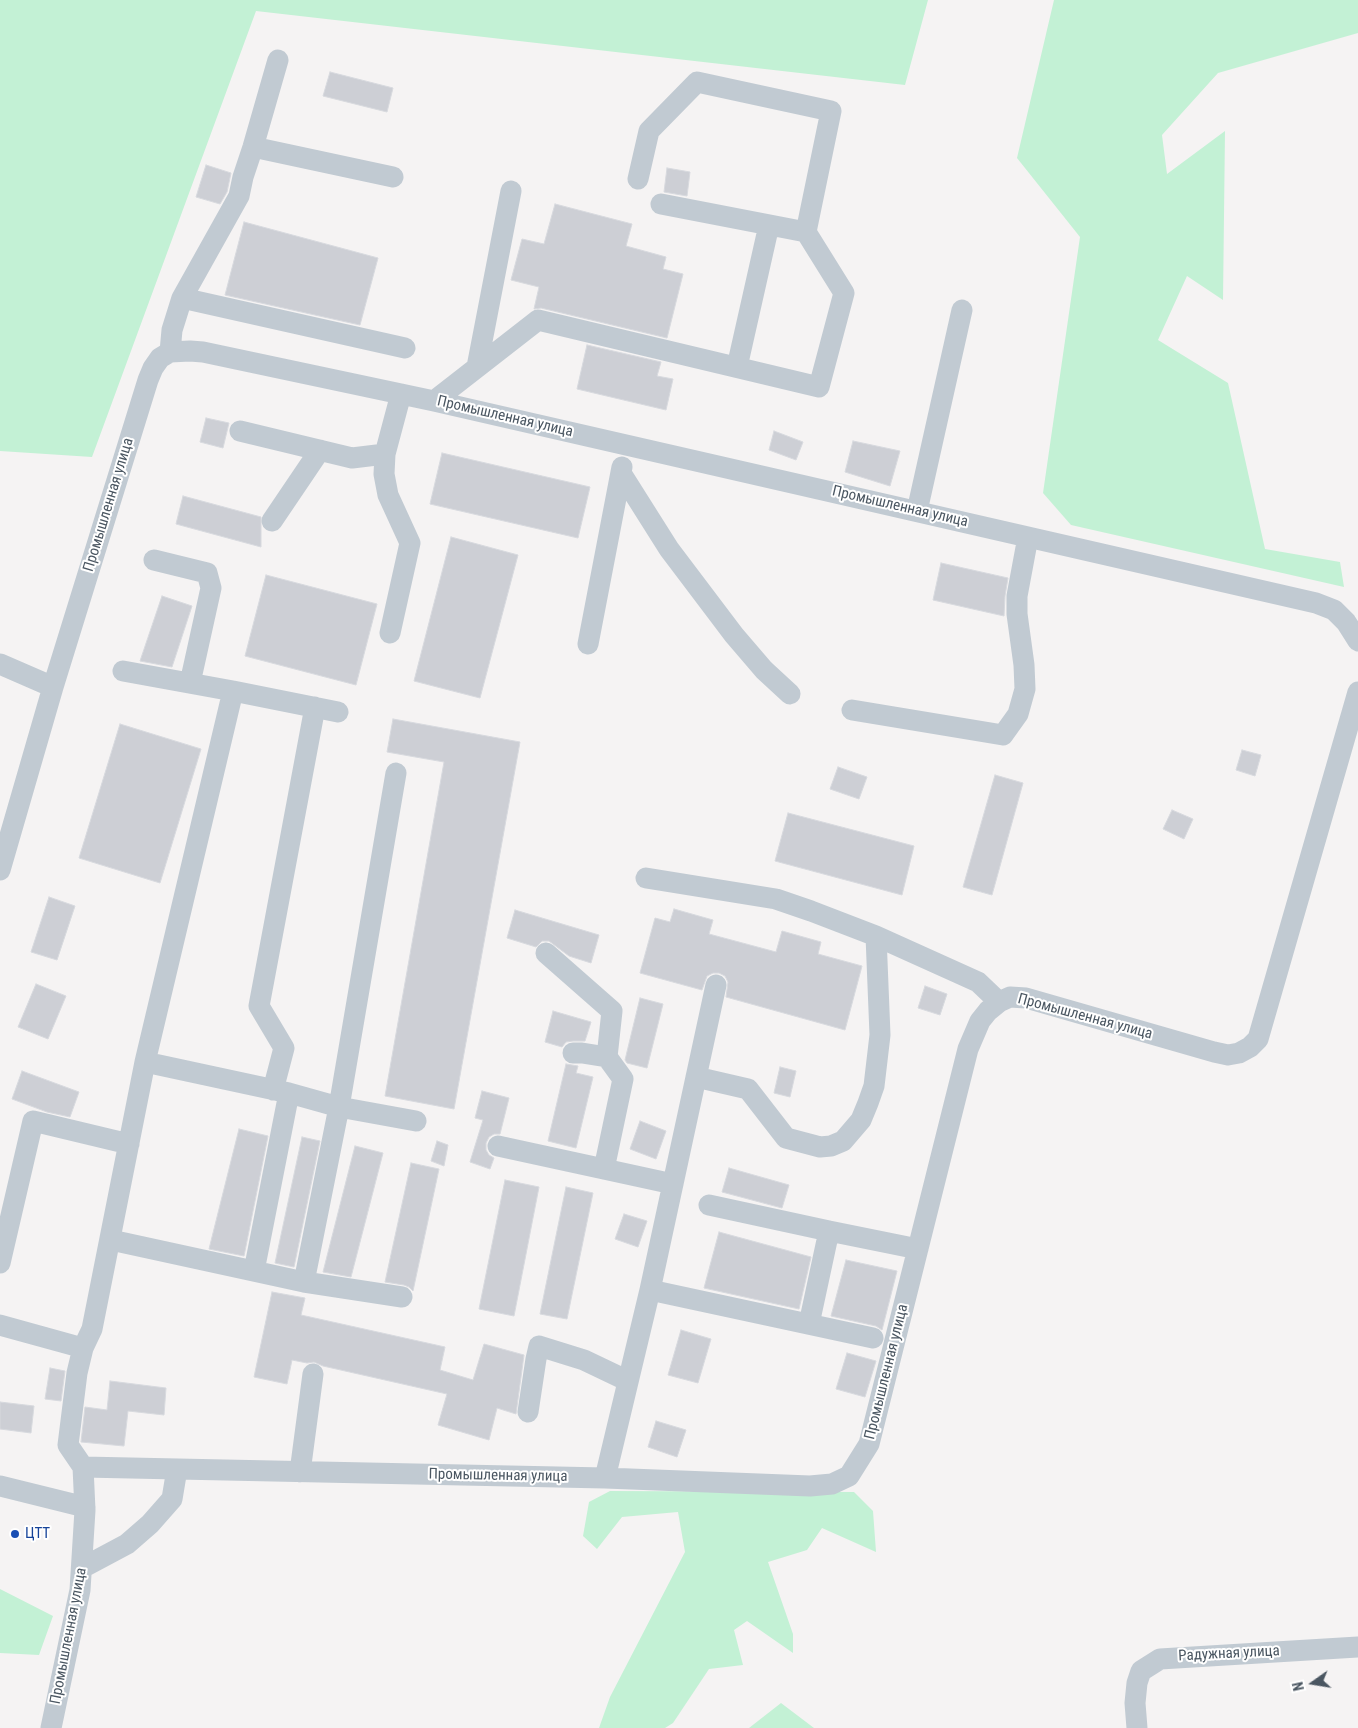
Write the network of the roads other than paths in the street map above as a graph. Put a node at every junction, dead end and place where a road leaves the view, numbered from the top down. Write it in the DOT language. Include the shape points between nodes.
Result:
graph roads {
  1 [pos="278,60"];
  2 [pos="253,147"];
  3 [pos="393,176"];
  4 [pos="638,179"];
  5 [pos="512,191"];
  6 [pos="661,204"];
  7 [pos="769,225"];
  8 [pos="806,232"];
  9 [pos="182,298"];
  10 [pos="962,310"];
  11 [pos="405,348"];
  12 [pos="170,352"];
  13 [pos="478,367"];
  14 [pos="737,367"];
  15 [pos="401,394"];
  16 [pos="434,401"];
  17 [pos="240,431"];
  18 [pos="627,444"];
  19 [pos="320,450"];
  20 [pos="385,454"];
  21 [pos="621,472"];
  22 [pos="917,511"];
  23 [pos="272,521"];
  24 [pos="1028,537"];
  25 [pos="154,560"];
  26 [pos="390,633"];
  27 [pos="1358,641"];
  28 [pos="588,644"];
  29 [pos="0,664"];
  30 [pos="123,671"];
  31 [pos="190,683"];
  32 [pos="53,687"];
  33 [pos="233,692"];
  34 [pos="1358,692"];
  35 [pos="790,694"];
  36 [pos="315,707"];
  37 [pos="852,710"];
  38 [pos="338,712"];
  39 [pos="396,773"];
  40 [pos="0,870"];
  41 [pos="646,878"];
  42 [pos="876,936"];
  43 [pos="546,953"];
  44 [pos="716,985"];
  45 [pos="999,1002"];
  46 [pos="573,1054"];
  47 [pos="607,1057"];
  48 [pos="144,1062"];
  49 [pos="696,1077"];
  50 [pos="281,1092"];
  51 [pos="339,1107"];
  52 [pos="416,1121"];
  53 [pos="129,1144"];
  54 [pos="498,1146"];
  55 [pos="604,1169"];
  56 [pos="673,1184"];
  57 [pos="709,1205"];
  58 [pos="829,1231"];
  59 [pos="111,1240"];
  60 [pos="918,1249"];
  61 [pos="0,1263"];
  62 [pos="254,1271"];
  63 [pos="304,1282"];
  64 [pos="650,1290"];
  65 [pos="402,1297"];
  66 [pos="809,1324"];
  67 [pos="0,1325"];
  68 [pos="873,1338"];
  69 [pos="83,1348"];
  70 [pos="313,1374"];
  71 [pos="628,1381"];
  72 [pos="528,1412"];
  73 [pos="84,1467"];
  74 [pos="177,1469"];
  75 [pos="300,1472"];
  76 [pos="605,1478"];
  77 [pos="0,1486"];
  78 [pos="85,1507"];
  79 [pos="82,1568"];
  80 [pos="1358,1647"];
  81 [pos="51,1728"];
  82 [pos="1137,1728"];
  1 -- 2 [label="street"];
  2 -- 3 [label="street"];
  2 -- 9 [label="street" via="234,208"];
  4 -- 8 [label="street" via="649,131 697,82 831,111"];
  5 -- 13 [label="street"];
  6 -- 7 [label="street"];
  7 -- 8 [label="street"];
  7 -- 14 [label="street"];
  8 -- 14 [label="street" via="844,293 819,387"];
  9 -- 11 [label="street"];
  9 -- 12 [label="street" via="172,330"];
  10 -- 22 [label="street"];
  12 -- 15 [label="street, Промышленная улица" via="203,352"];
  12 -- 32 [label="street, Промышленная улица" via="160,358 148,380"];
  13 -- 14 [label="street" via="538,320"];
  13 -- 16 [label="street"];
  15 -- 16 [label="street, Промышленная улица"];
  15 -- 20 [label="street"];
  16 -- 18 [label="street, Промышленная улица"];
  17 -- 19 [label="street"];
  18 -- 21 [label="street"];
  18 -- 22 [label="street, Промышленная улица"];
  19 -- 20 [label="street" via="352,458"];
  19 -- 23 [label="street"];
  20 -- 26 [label="street" via="388,495 410,543"];
  21 -- 28 [label="street"];
  21 -- 35 [label="street" via="670,549 734,635"];
  22 -- 24 [label="street, Промышленная улица"];
  24 -- 27 [label="street, Промышленная улица" via="1316,603 1334,610"];
  24 -- 37 [label="street" via="1017,596 1025,690 1018,714 1003,744"];
  25 -- 31 [label="street" via="207,573 211,588"];
  29 -- 32 [label="street"];
  30 -- 31 [label="street"];
  31 -- 33 [label="street"];
  32 -- 40 [label="street, Промышленная улица"];
  33 -- 36 [label="street"];
  33 -- 48 [label="street"];
  34 -- 45 [label="street, Промышленная улица" via="1258,1038 1250,1047 1234,1054 1214,1052 1026,998 1010,997"];
  36 -- 38 [label="street"];
  36 -- 50 [label="street" via="259,1006 284,1048"];
  39 -- 51 [label="street"];
  41 -- 42 [label="street" via="776,899"];
  42 -- 45 [label="street" via="978,982"];
  42 -- 49 [label="street" via="878,1062 868,1103 860,1120 843,1141 820,1147 786,1138 748,1089"];
  43 -- 47 [label="street" via="612,1012"];
  44 -- 49 [label="street"];
  45 -- 60 [label="street, Промышленная улица" via="980,1021 971,1043"];
  46 -- 47 [label="street"];
  47 -- 55 [label="street" via="624,1079"];
  48 -- 50 [label="street"];
  48 -- 53 [label="street"];
  49 -- 56 [label="street"];
  50 -- 51 [label="street"];
  50 -- 62 [label="street"];
  51 -- 52 [label="street"];
  51 -- 63 [label="street"];
  53 -- 59 [label="street"];
  53 -- 61 [label="street" via="33,1120"];
  54 -- 55 [label="street"];
  55 -- 56 [label="street"];
  56 -- 64 [label="street"];
  57 -- 58 [label="street"];
  58 -- 60 [label="street"];
  58 -- 66 [label="street"];
  59 -- 62 [label="street"];
  59 -- 69 [label="street" via="92,1329"];
  60 -- 76 [label="street, Промышленная улица" via="869,1444 849,1476 832,1484 810,1486"];
  62 -- 63 [label="street"];
  63 -- 65 [label="street"];
  64 -- 66 [label="street"];
  64 -- 71 [label="street"];
  66 -- 68 [label="street"];
  67 -- 69 [label="street"];
  69 -- 73 [label="street" via="68,1445"];
  70 -- 75 [label="street"];
  71 -- 72 [label="street" via="584,1360 540,1346"];
  71 -- 76 [label="street"];
  73 -- 74 [label="street, Промышленная улица"];
  73 -- 78 [label="street, Промышленная улица"];
  74 -- 75 [label="street, Промышленная улица"];
  74 -- 79 [label="street" via="172,1499 150,1524 127,1544"];
  75 -- 76 [label="street, Промышленная улица"];
  77 -- 78 [label="street"];
  78 -- 79 [label="street, Промышленная улица"];
  79 -- 81 [label="street, Промышленная улица" via="74,1626"];
  80 -- 82 [label="street, Радужная улица" via="1160,1659 1141,1671 1136,1683"];
}
